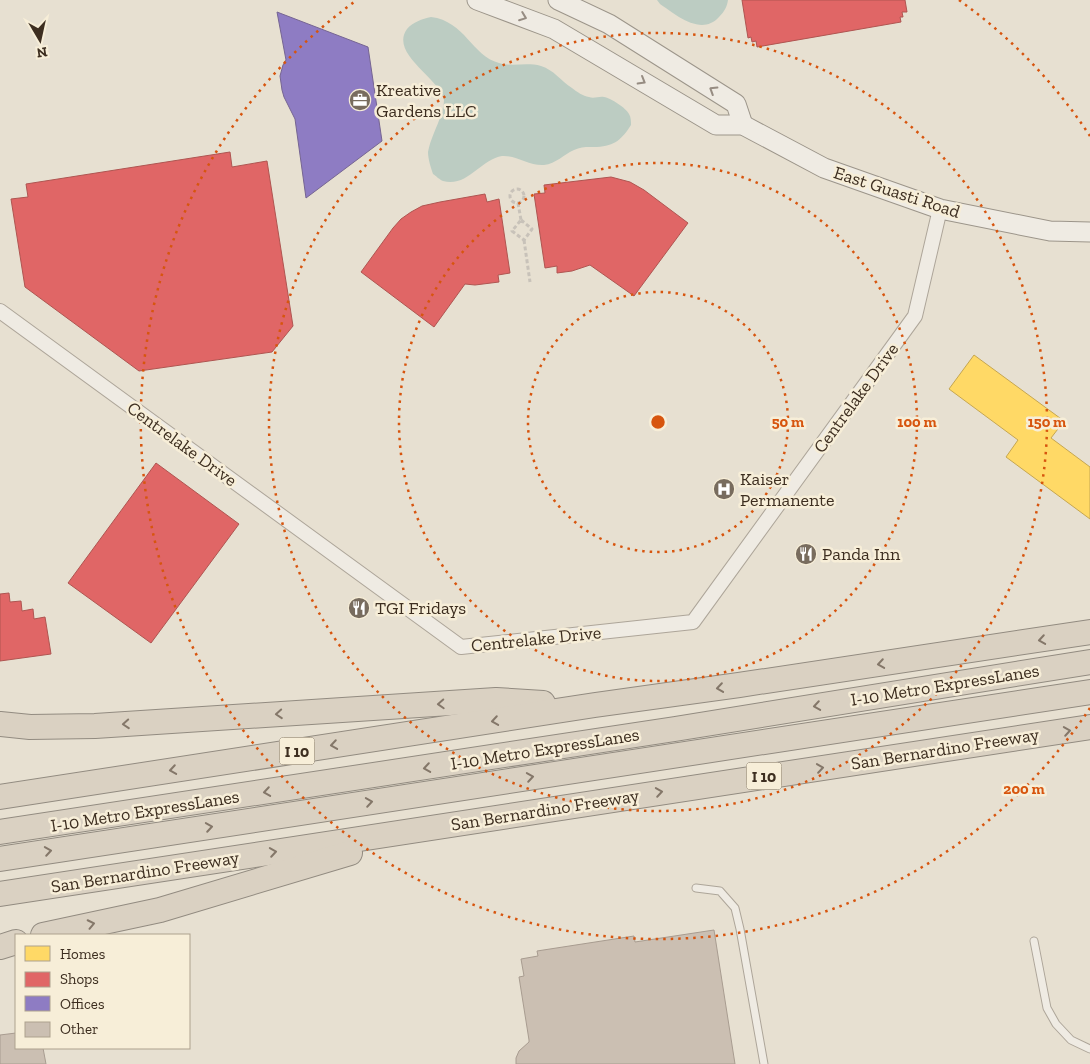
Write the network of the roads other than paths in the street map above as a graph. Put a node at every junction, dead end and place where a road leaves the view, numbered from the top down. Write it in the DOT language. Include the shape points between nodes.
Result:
graph roads {
  1 [pos="477,0"];
  2 [pos="558,0"];
  3 [pos="743,125"];
  4 [pos="940,210"];
  5 [pos="1090,232"];
  6 [pos="0,310"];
  7 [pos="1090,632"];
  8 [pos="1090,662"];
  9 [pos="1090,692"];
  10 [pos="595,706"];
  11 [pos="0,724"];
  12 [pos="1090,727"];
  13 [pos="0,797"];
  14 [pos="438,827"];
  15 [pos="0,832"];
  16 [pos="0,859"];
  17 [pos="696,888"];
  18 [pos="0,894"];
  19 [pos="48,934"];
  20 [pos="1034,941"];
  21 [pos="15,942"];
  22 [pos="0,947"];
  23 [pos="1090,1049"];
  24 [pos="764,1064"];
  1 -- 3 [label="main road, East Guasti Road, one-way" via="554,29 716,125"];
  3 -- 2 [label="main road, one-way" via="736,104 609,24"];
  3 -- 4 [label="main road, East Guasti Road" via="824,168"];
  4 -- 5 [label="main road, East Guasti Road" via="1050,231"];
  4 -- 6 [label="street, Centrelake Drive" via="915,316 693,622 461,647"];
  7 -- 10 [label="highway, I 10, one-way"];
  8 -- 15 [label="highway, I-10 Metro ExpressLanes, one-way"];
  16 -- 9 [label="highway, I-10 Metro ExpressLanes, one-way"];
  10 -- 11 [label="highway, one-way" via="496,700 95,726 30,728"];
  10 -- 13 [label="highway, I 10, one-way"];
  14 -- 12 [label="highway, San Bernardino Freeway / I 10, one-way"];
  18 -- 14 [label="highway, San Bernardino Freeway / I 10, one-way"];
  19 -- 14 [label="highway, one-way" via="160,910"];
  17 -- 24 [label="lane" via="720,891 735,908"];
  20 -- 23 [label="lane" via="1047,1008 1070,1040"];
  21 -- 22 [label="highway"];
}
